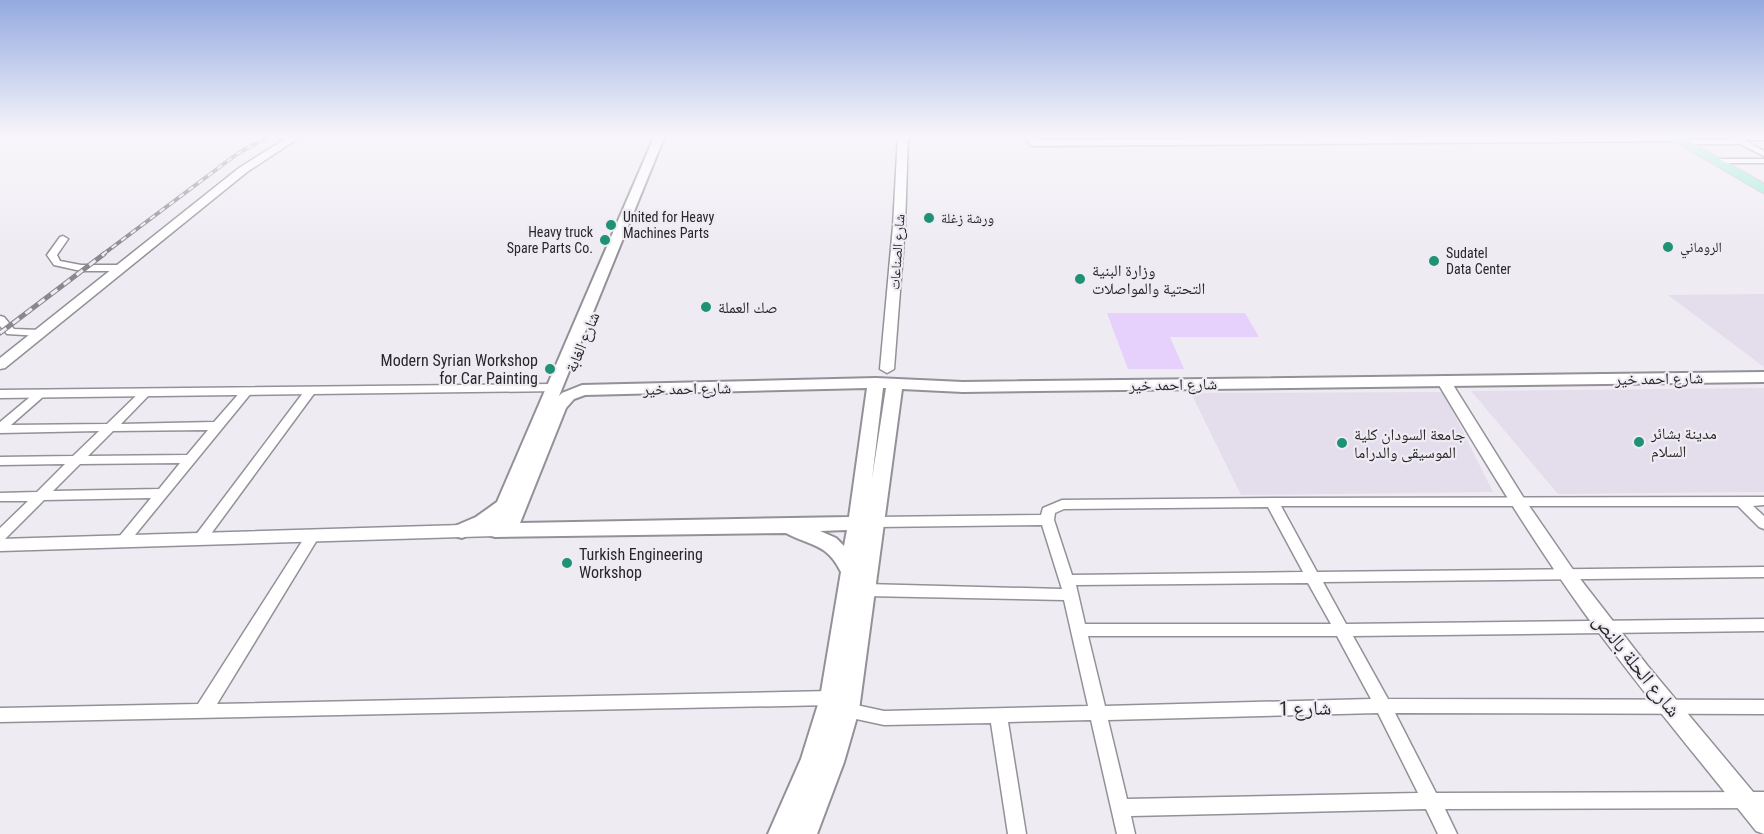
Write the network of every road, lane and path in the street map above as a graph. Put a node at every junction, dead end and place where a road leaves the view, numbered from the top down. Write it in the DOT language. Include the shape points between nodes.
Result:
graph roads {
  1 [pos="238,174"];
  2 [pos="644,174"];
  3 [pos="652,174"];
  4 [pos="901,174"];
  5 [pos="1744,174"];
  6 [pos="1745,174"];
  7 [pos="1763,184"];
  8 [pos="63,239"];
  9 [pos="120,268"];
  10 [pos="0,319"];
  11 [pos="40,333"];
  12 [pos="0,365"];
  13 [pos="1764,377"];
  14 [pos="886,379"];
  15 [pos="1443,380"];
  16 [pos="554,388"];
  17 [pos="582,390"];
  18 [pos="310,391"];
  19 [pos="146,392"];
  20 [pos="246,392"];
  21 [pos="0,394"];
  22 [pos="39,394"];
  23 [pos="218,426"];
  24 [pos="0,428"];
  25 [pos="111,428"];
  26 [pos="535,446"];
  27 [pos="191,459"];
  28 [pos="0,460"];
  29 [pos="76,461"];
  30 [pos="164,493"];
  31 [pos="39,496"];
  32 [pos="0,497"];
  33 [pos="1741,501"];
  34 [pos="1764,501"];
  35 [pos="1272,502"];
  36 [pos="1517,502"];
  37 [pos="505,504"];
  38 [pos="1047,520"];
  39 [pos="867,521"];
  40 [pos="1764,524"];
  41 [pos="785,526"];
  42 [pos="502,530"];
  43 [pos="462,531"];
  44 [pos="313,535"];
  45 [pos="0,536"];
  46 [pos="200,539"];
  47 [pos="122,543"];
  48 [pos="0,545"];
  49 [pos="1764,572"];
  50 [pos="1567,575"];
  51 [pos="1313,577"];
  52 [pos="858,582"];
  53 [pos="1068,587"];
  54 [pos="1764,625"];
  55 [pos="1605,628"];
  56 [pos="1078,630"];
  57 [pos="1341,630"];
  58 [pos="839,704"];
  59 [pos="1383,706"];
  60 [pos="1764,707"];
  61 [pos="1672,709"];
  62 [pos="203,711"];
  63 [pos="1096,712"];
  64 [pos="0,715"];
  65 [pos="998,715"];
  66 [pos="1755,800"];
  67 [pos="1431,801"];
  68 [pos="1120,808"];
  69 [pos="1764,823"];
  70 [pos="781,834"];
  71 [pos="804,834"];
  72 [pos="1017,834"];
  73 [pos="1126,834"];
  74 [pos="1448,834"];
  1 -- 9 [label="street"];
  2 -- 16 [label="main road, شارع الغابة"];
  3 -- 17 [label="main road, شارع الغابة" via="568,374 568,383"];
  4 -- 14 [label="street, شارع الصناعات"];
  5 -- 7 [label="main road"];
  6 -- 7 [label="main road"];
  8 -- 9 [label="street" via="52,255 57,263 81,268"];
  9 -- 11 [label="street"];
  10 -- 11 [label="street" via="11,332"];
  11 -- 12 [label="street"];
  13 -- 15 [label="main road, شارع احمد خير"];
  14 -- 15 [label="main road, شارع احمد خير" via="973,387"];
  14 -- 17 [label="main road, شارع احمد خير"];
  14 -- 39 [label="main road"];
  15 -- 36 [label="street, شارع الحلة بالنص"];
  16 -- 18 [label="street"];
  16 -- 26 [label="main road, شارع الغابة"];
  17 -- 26 [label="main road, شارع الغابة" via="561,402"];
  18 -- 20 [label="street"];
  18 -- 46 [label="street"];
  19 -- 20 [label="street"];
  19 -- 22 [label="street"];
  19 -- 25 [label="street"];
  20 -- 23 [label="street"];
  21 -- 22 [label="street"];
  22 -- 24 [label="street"];
  23 -- 25 [label="street"];
  23 -- 27 [label="street"];
  24 -- 25 [label="street"];
  25 -- 29 [label="street"];
  26 -- 37 [label="main road, شارع الغابة"];
  26 -- 42 [label="main road, شارع الغابة"];
  27 -- 29 [label="street"];
  27 -- 30 [label="street"];
  28 -- 29 [label="street"];
  29 -- 31 [label="street"];
  30 -- 31 [label="street"];
  30 -- 47 [label="street"];
  31 -- 32 [label="street"];
  31 -- 45 [label="street"];
  33 -- 34 [label="street"];
  33 -- 36 [label="street"];
  33 -- 40 [label="street"];
  35 -- 36 [label="street"];
  35 -- 38 [label="street" via="1062,506 1048,511"];
  35 -- 51 [label="street"];
  36 -- 50 [label="street, شارع الحلة بالنص"];
  37 -- 42 [label="main road, شارع الغابة"];
  37 -- 43 [label="main road" via="483,522"];
  38 -- 39 [label="street"];
  38 -- 53 [label="street"];
  39 -- 41 [label="main road"];
  39 -- 52 [label="main road"];
  41 -- 42 [label="main road"];
  41 -- 52 [label="main road" via="835,546"];
  42 -- 43 [label="street"];
  43 -- 44 [label="street"];
  44 -- 46 [label="street"];
  44 -- 62 [label="street"];
  46 -- 47 [label="street"];
  47 -- 48 [label="street"];
  49 -- 50 [label="street"];
  50 -- 51 [label="street"];
  50 -- 55 [label="street, شارع الحلة بالنص"];
  51 -- 53 [label="street"];
  51 -- 57 [label="street"];
  52 -- 53 [label="street"];
  52 -- 58 [label="main road"];
  53 -- 56 [label="street"];
  54 -- 55 [label="street"];
  55 -- 57 [label="street"];
  55 -- 61 [label="street, شارع الحلة بالنص"];
  56 -- 57 [label="street"];
  56 -- 63 [label="street"];
  57 -- 59 [label="street"];
  58 -- 62 [label="street, شارع 1" via="753,698"];
  58 -- 65 [label="street, شارع 1" via="884,718"];
  58 -- 70 [label="main road"];
  58 -- 71 [label="main road" via="832,762"];
  59 -- 61 [label="street, شارع 1"];
  59 -- 63 [label="street, شارع 1"];
  59 -- 67 [label="street"];
  60 -- 61 [label="street, شارع 1"];
  61 -- 66 [label="street, شارع الحلة بالنص"];
  62 -- 64 [label="street, شارع 1"];
  63 -- 65 [label="street, شارع 1"];
  63 -- 68 [label="street"];
  65 -- 72 [label="street"];
  66 -- 67 [label="street"];
  66 -- 69 [label="street, شارع الحلة بالنص"];
  67 -- 68 [label="street"];
  67 -- 74 [label="street"];
  68 -- 73 [label="street"];
}
